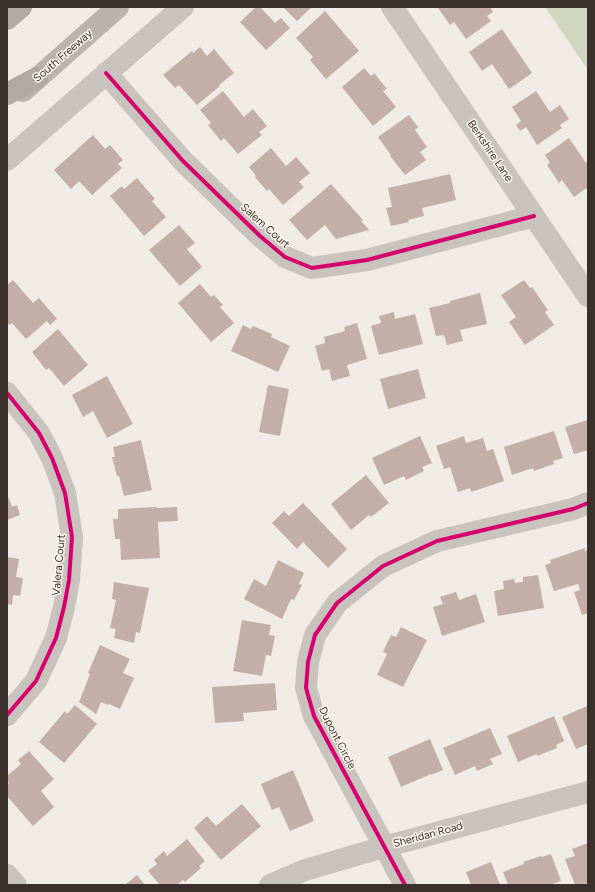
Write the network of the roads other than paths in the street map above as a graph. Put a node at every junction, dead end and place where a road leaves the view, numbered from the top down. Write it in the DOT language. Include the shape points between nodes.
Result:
graph roads {
  1 [pos="21,7"];
  2 [pos="118,7"];
  3 [pos="183,7"];
  4 [pos="392,7"];
  5 [pos="7,19"];
  6 [pos="106,73"];
  7 [pos="37,78"];
  8 [pos="7,94"];
  9 [pos="7,105"];
  10 [pos="7,160"];
  11 [pos="534,216"];
  12 [pos="588,296"];
  13 [pos="7,393"];
  14 [pos="588,503"];
  15 [pos="7,715"];
  16 [pos="588,792"];
  17 [pos="384,846"];
  18 [pos="7,875"];
  19 [pos="16,885"];
  20 [pos="270,885"];
  21 [pos="405,885"];
  1 -- 5 [label="highway"];
  2 -- 7 [label="main road, South Freeway"];
  3 -- 6 [label="street"];
  4 -- 11 [label="street, Berkshire Lane"];
  6 -- 10 [label="street"];
  6 -- 11 [label="street, Salem Court" via="183,161 260,236 285,257 312,268 367,260"];
  7 -- 8 [label="highway"];
  7 -- 9 [label="main road, South Freeway"];
  11 -- 12 [label="street, Berkshire Lane"];
  13 -- 15 [label="street, Valera Court" via="39,434 52,458 66,493 72,537 69,580 56,638 36,681"];
  14 -- 17 [label="street, Dupont Circle" via="573,509 437,542 383,566 338,603 315,635 308,662 306,688 314,716"];
  16 -- 17 [label="street, Sheridan Road"];
  17 -- 20 [label="street, Sheridan Road" via="304,870"];
  17 -- 21 [label="street, Dupont Circle"];
  18 -- 19 [label="street"];
}
